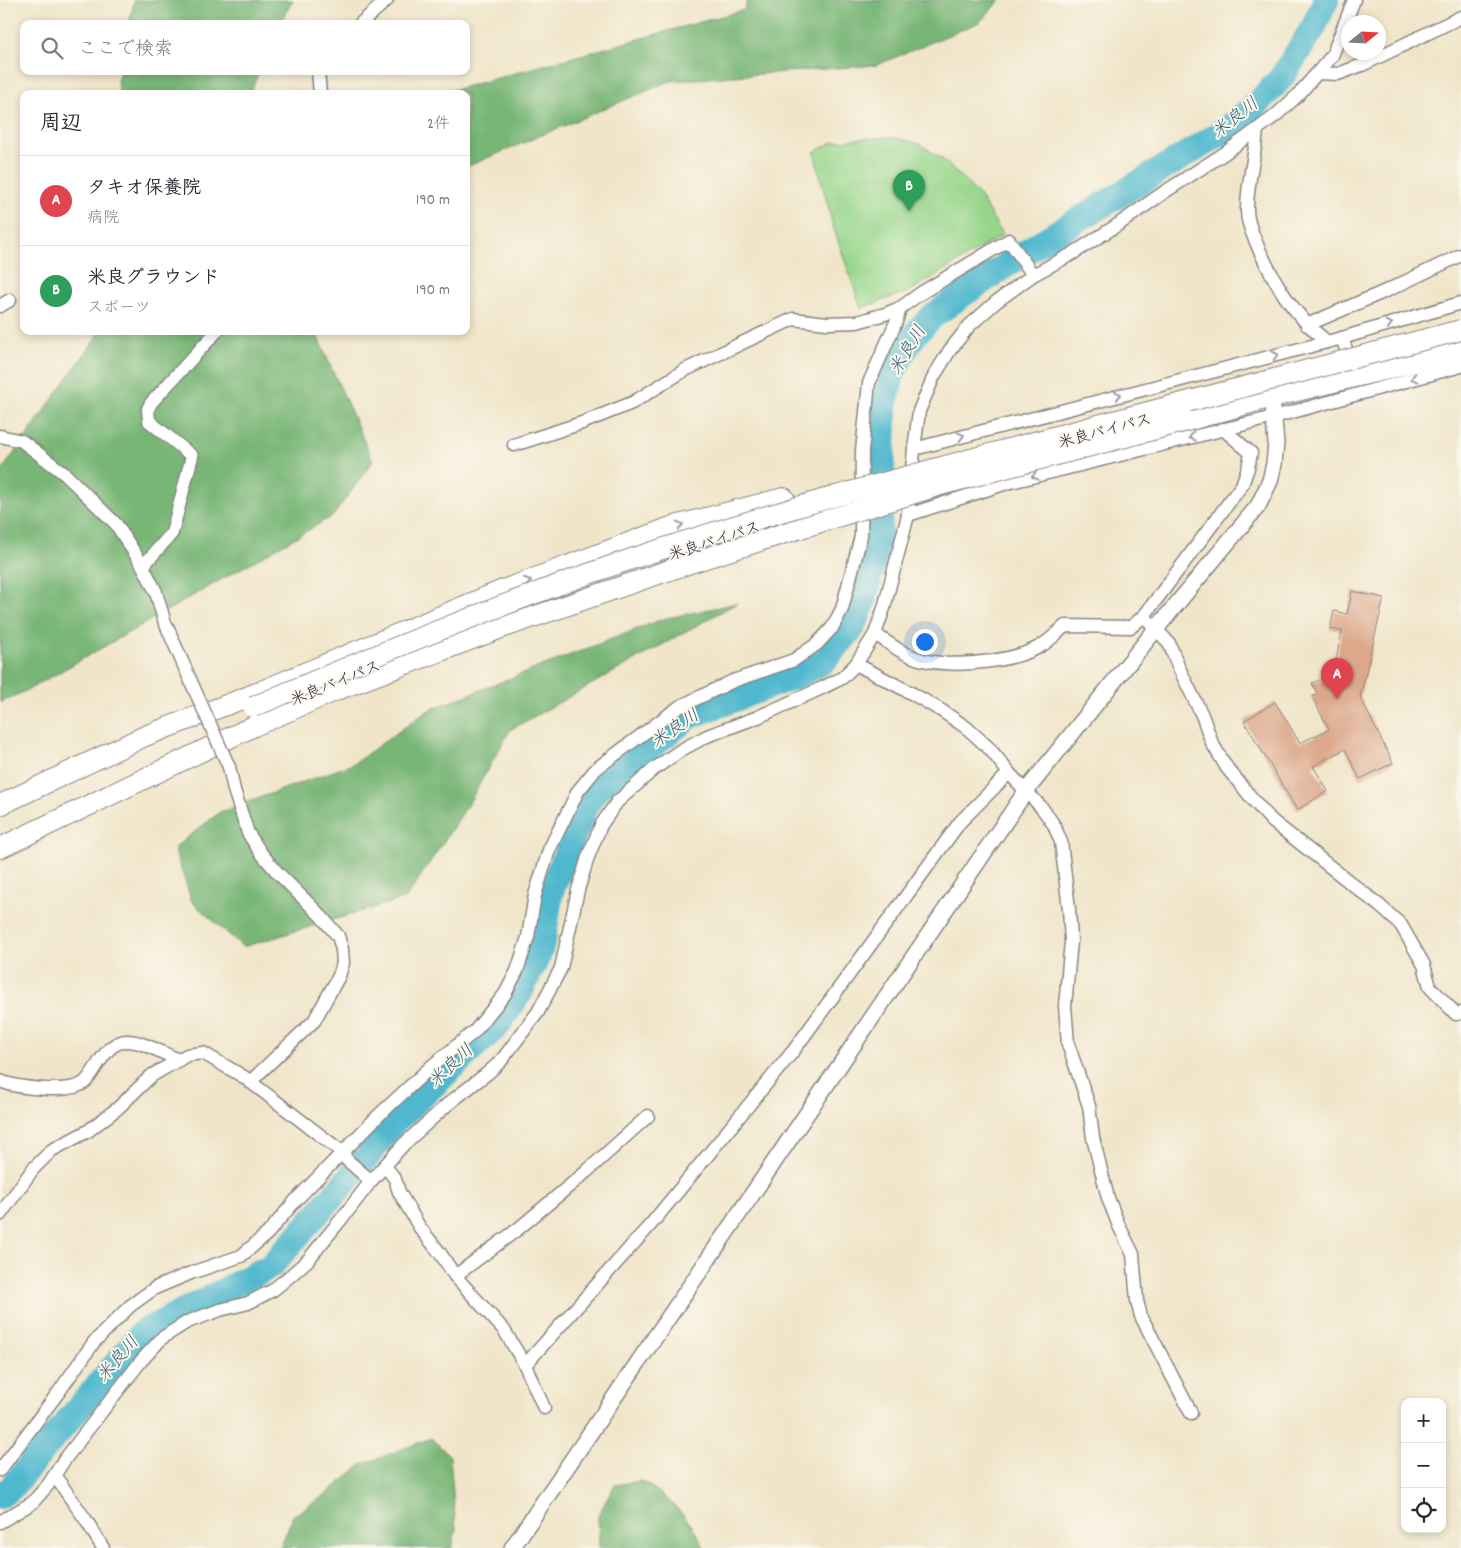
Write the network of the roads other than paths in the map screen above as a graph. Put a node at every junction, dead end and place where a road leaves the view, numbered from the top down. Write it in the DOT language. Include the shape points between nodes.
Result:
graph roads {
  1 [pos="387,0"];
  2 [pos="1354,0"];
  3 [pos="1461,17"];
  4 [pos="364,20"];
  5 [pos="1319,73"];
  6 [pos="318,75"];
  7 [pos="320,90"];
  8 [pos="1257,130"];
  9 [pos="1461,255"];
  10 [pos="1031,272"];
  11 [pos="1461,303"];
  12 [pos="900,308"];
  13 [pos="1461,321"];
  14 [pos="1307,325"];
  15 [pos="1461,330"];
  16 [pos="213,335"];
  17 [pos="1461,339"];
  18 [pos="1327,342"];
  19 [pos="1344,345"];
  20 [pos="1461,351"];
  21 [pos="1461,366"];
  22 [pos="1267,373"];
  23 [pos="1273,407"];
  24 [pos="1223,429"];
  25 [pos="0,436"];
  26 [pos="514,445"];
  27 [pos="914,449"];
  28 [pos="908,515"];
  29 [pos="143,566"];
  30 [pos="1144,616"];
  31 [pos="1156,629"];
  32 [pos="875,634"];
  33 [pos="856,664"];
  34 [pos="254,712"];
  35 [pos="1009,773"];
  36 [pos="1026,791"];
  37 [pos="0,805"];
  38 [pos="0,819"];
  39 [pos="0,834"];
  40 [pos="0,848"];
  41 [pos="1461,1013"];
  42 [pos="179,1060"];
  43 [pos="0,1081"];
  44 [pos="250,1082"];
  45 [pos="648,1116"];
  46 [pos="345,1156"];
  47 [pos="386,1166"];
  48 [pos="368,1178"];
  49 [pos="0,1215"];
  50 [pos="455,1276"];
  51 [pos="525,1365"];
  52 [pos="544,1408"];
  53 [pos="1191,1413"];
  54 [pos="0,1470"];
  55 [pos="55,1476"];
  56 [pos="0,1522"];
  57 [pos="103,1548"];
  58 [pos="512,1548"];
  1 -- 4 [label="street"];
  2 -- 5 [label="street" via="1332,56"];
  3 -- 5 [label="street" via="1362,65 1338,74"];
  5 -- 8 [label="street"];
  6 -- 7 [label="street"];
  8 -- 10 [label="street" via="1072,254"];
  8 -- 14 [label="street" via="1247,212 1276,284"];
  9 -- 14 [label="street"];
  10 -- 12 [label="street" via="1009,240"];
  10 -- 27 [label="street" via="969,326 950,350 919,411"];
  19 -- 11 [label="street, one-way"];
  12 -- 26 [label="street" via="857,322 793,319 684,370 632,403"];
  12 -- 46 [label="street" via="869,383 862,451 861,536 842,609 832,628 817,644 794,660 733,681 679,707 596,769 578,790 550,850 535,896 522,958 505,994 475,1032 433,1065"];
  13 -- 19 [label="main road"];
  14 -- 18 [label="street"];
  15 -- 34 [label="main road, 米良バイパス, bridge" via="815,501 707,534 487,610 360,661"];
  16 -- 29 [label="street" via="148,409 149,421 192,456 172,533"];
  17 -- 34 [label="main road, 米良バイパス" via="940,475 785,519 495,618"];
  18 -- 19 [label="street"];
  27 -- 18 [label="street, one-way"];
  19 -- 22 [label="main road"];
  20 -- 23 [label="main road"];
  21 -- 23 [label="street, one-way"];
  22 -- 23 [label="street"];
  37 -- 22 [label="main road, one-way" via="145,736 248,697 503,590 671,527"];
  23 -- 24 [label="street"];
  23 -- 31 [label="street" via="1274,464 1262,500"];
  23 -- 40 [label="main road, bridge" via="1187,421 944,484 690,563 516,623 337,690 254,726"];
  24 -- 28 [label="street, one-way" via="1007,483"];
  24 -- 30 [label="street" via="1252,453 1242,485"];
  25 -- 29 [label="street" via="22,441 66,475 116,524"];
  27 -- 28 [label="street"];
  28 -- 32 [label="street"];
  29 -- 44 [label="street, bridge" via="229,767 248,833 277,872 338,936 342,948 343,963 339,976 314,1021"];
  30 -- 31 [label="street"];
  30 -- 32 [label="street" via="1131,627 1065,626 1044,644 1034,648 968,664 922,660"];
  31 -- 36 [label="street"];
  31 -- 41 [label="street" via="1169,643 1212,743 1254,802 1272,821 1401,925 1424,965 1430,987 1445,1005 1456,1014"];
  32 -- 33 [label="street"];
  33 -- 35 [label="street" via="942,711 990,749"];
  33 -- 47 [label="street" via="842,678 822,688 681,750 617,802 601,825 588,857 561,968 538,1012 501,1060 426,1123"];
  34 -- 38 [label="main road, 米良バイパス" via="130,756"];
  34 -- 39 [label="main road, 米良バイパス"];
  35 -- 36 [label="street"];
  35 -- 51 [label="street" via="960,822 782,1065 652,1223"];
  36 -- 53 [label="street" via="1054,825 1061,842 1071,942 1065,1006 1068,1044 1088,1106 1108,1198 1133,1254 1140,1316"];
  36 -- 58 [label="street"];
  42 -- 43 [label="street" via="140,1043 122,1041 101,1058 83,1083 77,1085 52,1089 20,1087"];
  42 -- 44 [label="street" via="202,1053"];
  42 -- 49 [label="street" via="150,1076 118,1108 88,1131 52,1150 33,1169"];
  44 -- 46 [label="street"];
  45 -- 50 [label="street" via="534,1216"];
  46 -- 48 [label="street"];
  46 -- 54 [label="street" via="241,1256 155,1288 130,1306 94,1342"];
  47 -- 48 [label="street"];
  47 -- 50 [label="street" via="420,1228"];
  48 -- 55 [label="street" via="348,1212 308,1260 273,1290 248,1303 187,1322 162,1338 140,1362"];
  50 -- 51 [label="street" via="504,1330"];
  51 -- 52 [label="street"];
  55 -- 56 [label="street" via="32,1504"];
  55 -- 57 [label="street"];
}
